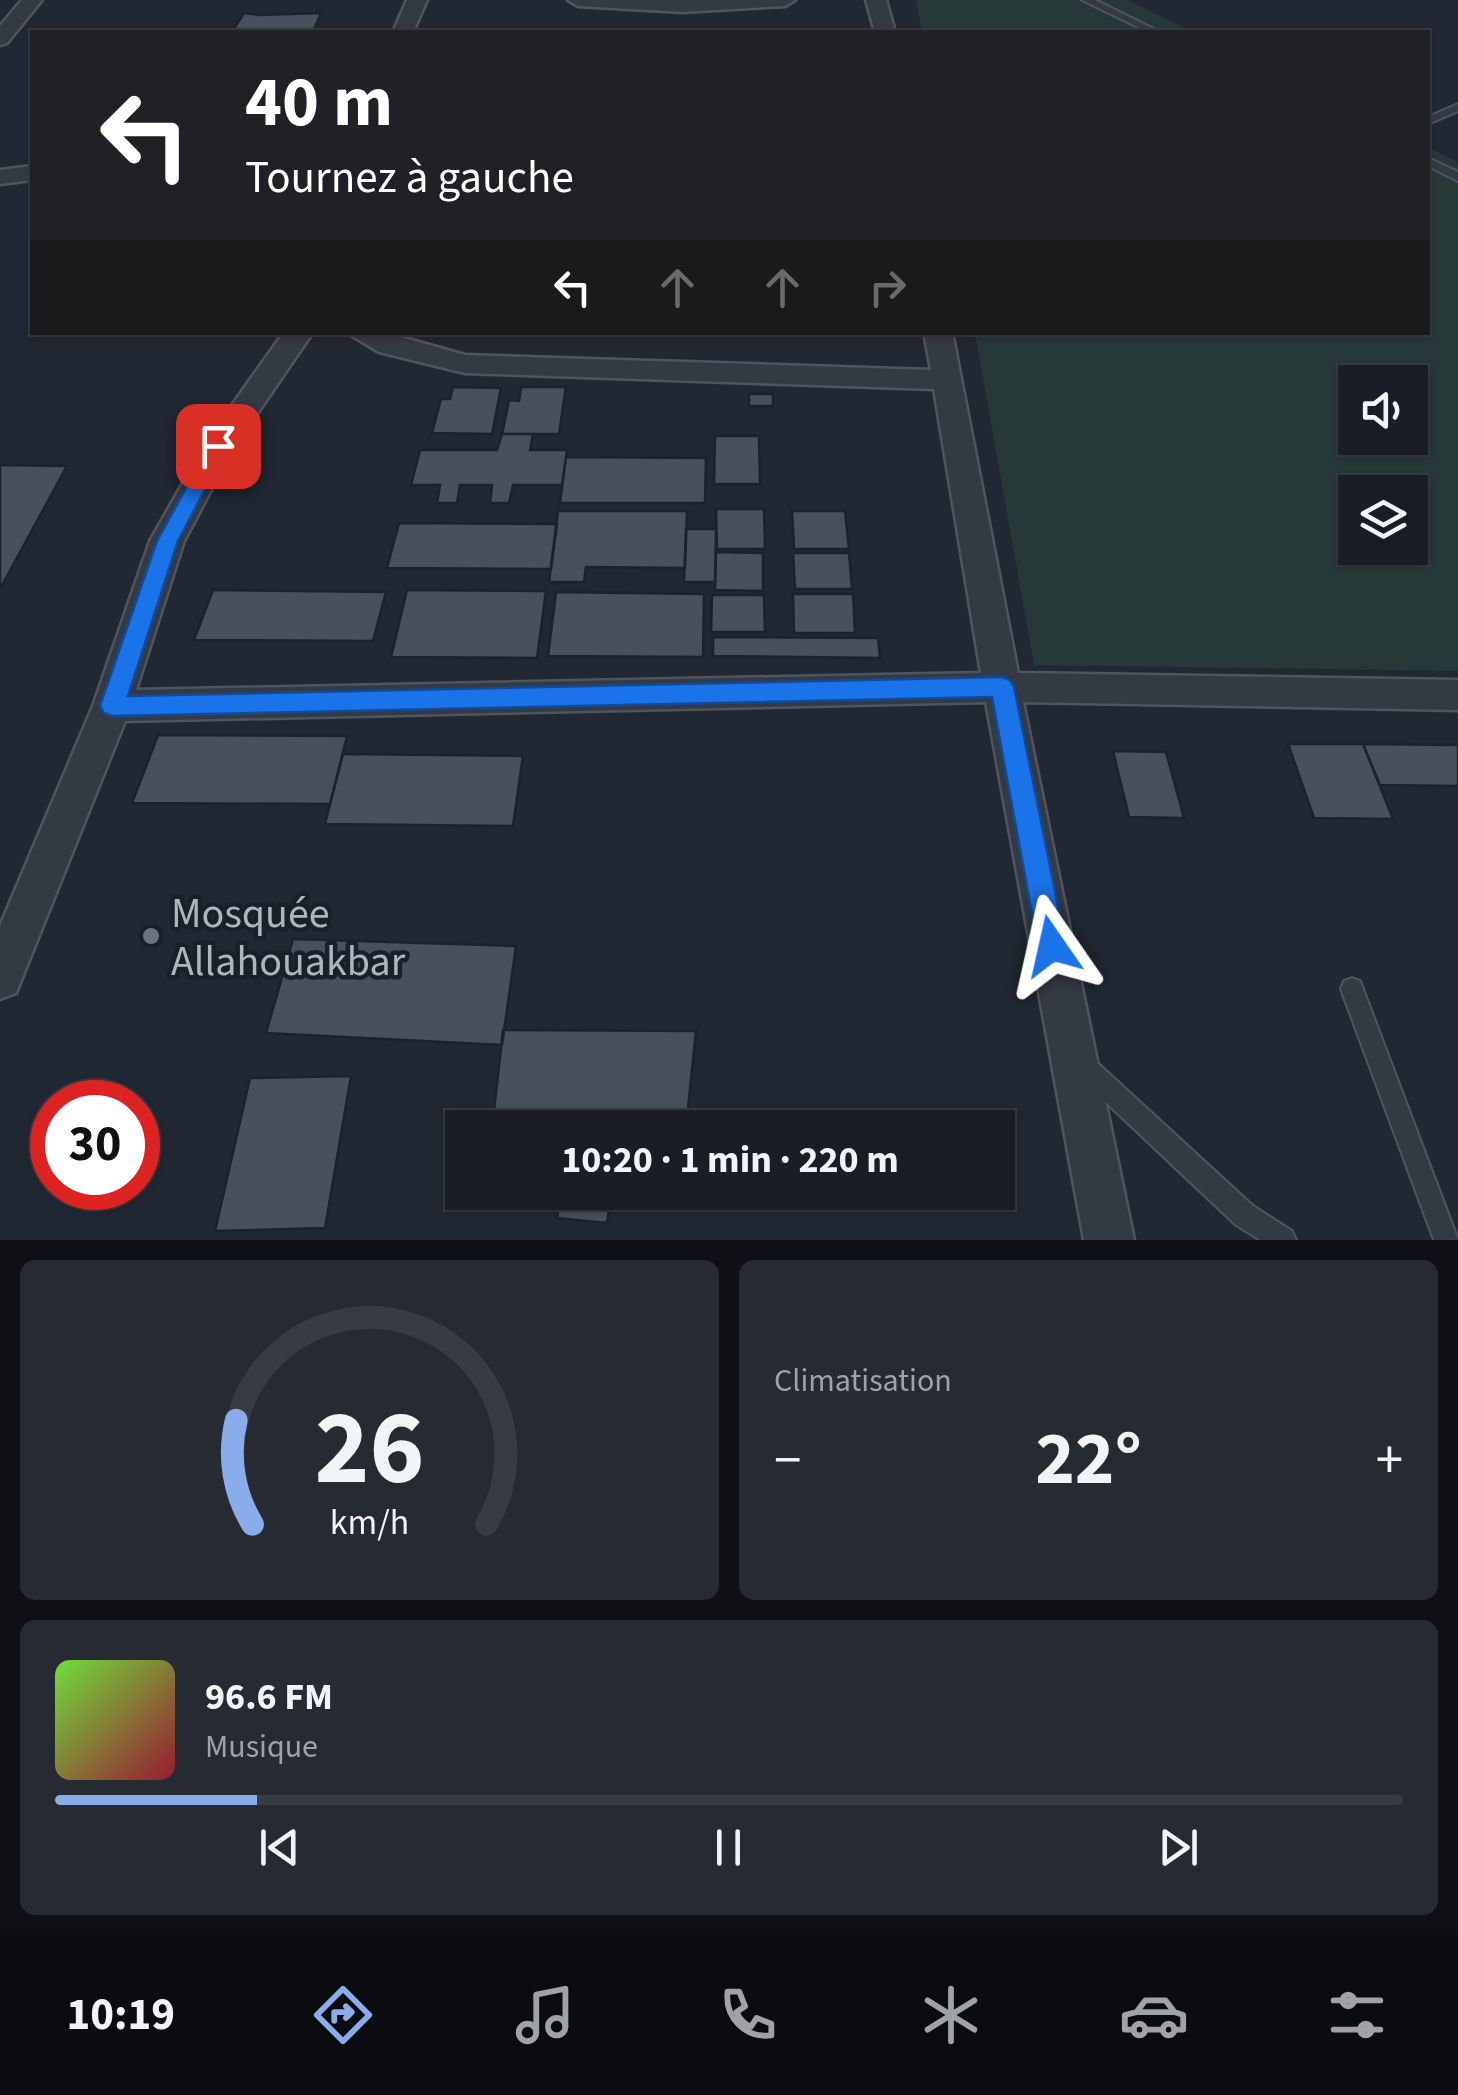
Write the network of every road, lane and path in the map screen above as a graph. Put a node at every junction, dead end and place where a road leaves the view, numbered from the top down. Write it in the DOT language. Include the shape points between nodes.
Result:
graph roads {
  1 [pos="32,0"];
  2 [pos="417,0"];
  3 [pos="578,0"];
  4 [pos="785,0"];
  5 [pos="876,0"];
  6 [pos="1087,0"];
  7 [pos="404,30"];
  8 [pos="884,30"];
  9 [pos="1151,30"];
  10 [pos="0,39"];
  11 [pos="1458,107"];
  12 [pos="1430,120"];
  13 [pos="1430,163"];
  14 [pos="30,173"];
  15 [pos="0,176"];
  16 [pos="1458,177"];
  17 [pos="297,335"];
  18 [pos="366,335"];
  19 [pos="938,335"];
  20 [pos="945,380"];
  21 [pos="1002,687"];
  22 [pos="1458,695"];
  23 [pos="112,706"];
  24 [pos="0,978"];
  25 [pos="1352,988"];
  26 [pos="1073,1057"];
  27 [pos="1109,1240"];
  28 [pos="1283,1240"];
  29 [pos="1447,1240"];
  1 -- 10 [label="street"];
  2 -- 7 [label="street"];
  3 -- 4 [label="street" via="682,6"];
  5 -- 8 [label="street"];
  6 -- 9 [label="lane"];
  11 -- 12 [label="lane"];
  13 -- 16 [label="lane"];
  14 -- 15 [label="street"];
  17 -- 23 [label="street" via="218,446 167,541"];
  18 -- 20 [label="street" via="464,364"];
  19 -- 20 [label="street"];
  20 -- 21 [label="street"];
  21 -- 22 [label="street"];
  21 -- 23 [label="street"];
  21 -- 26 [label="street"];
  23 -- 24 [label="street"];
  25 -- 29 [label="lane"];
  26 -- 27 [label="street"];
  26 -- 28 [label="lane" via="1244,1215"];
}
